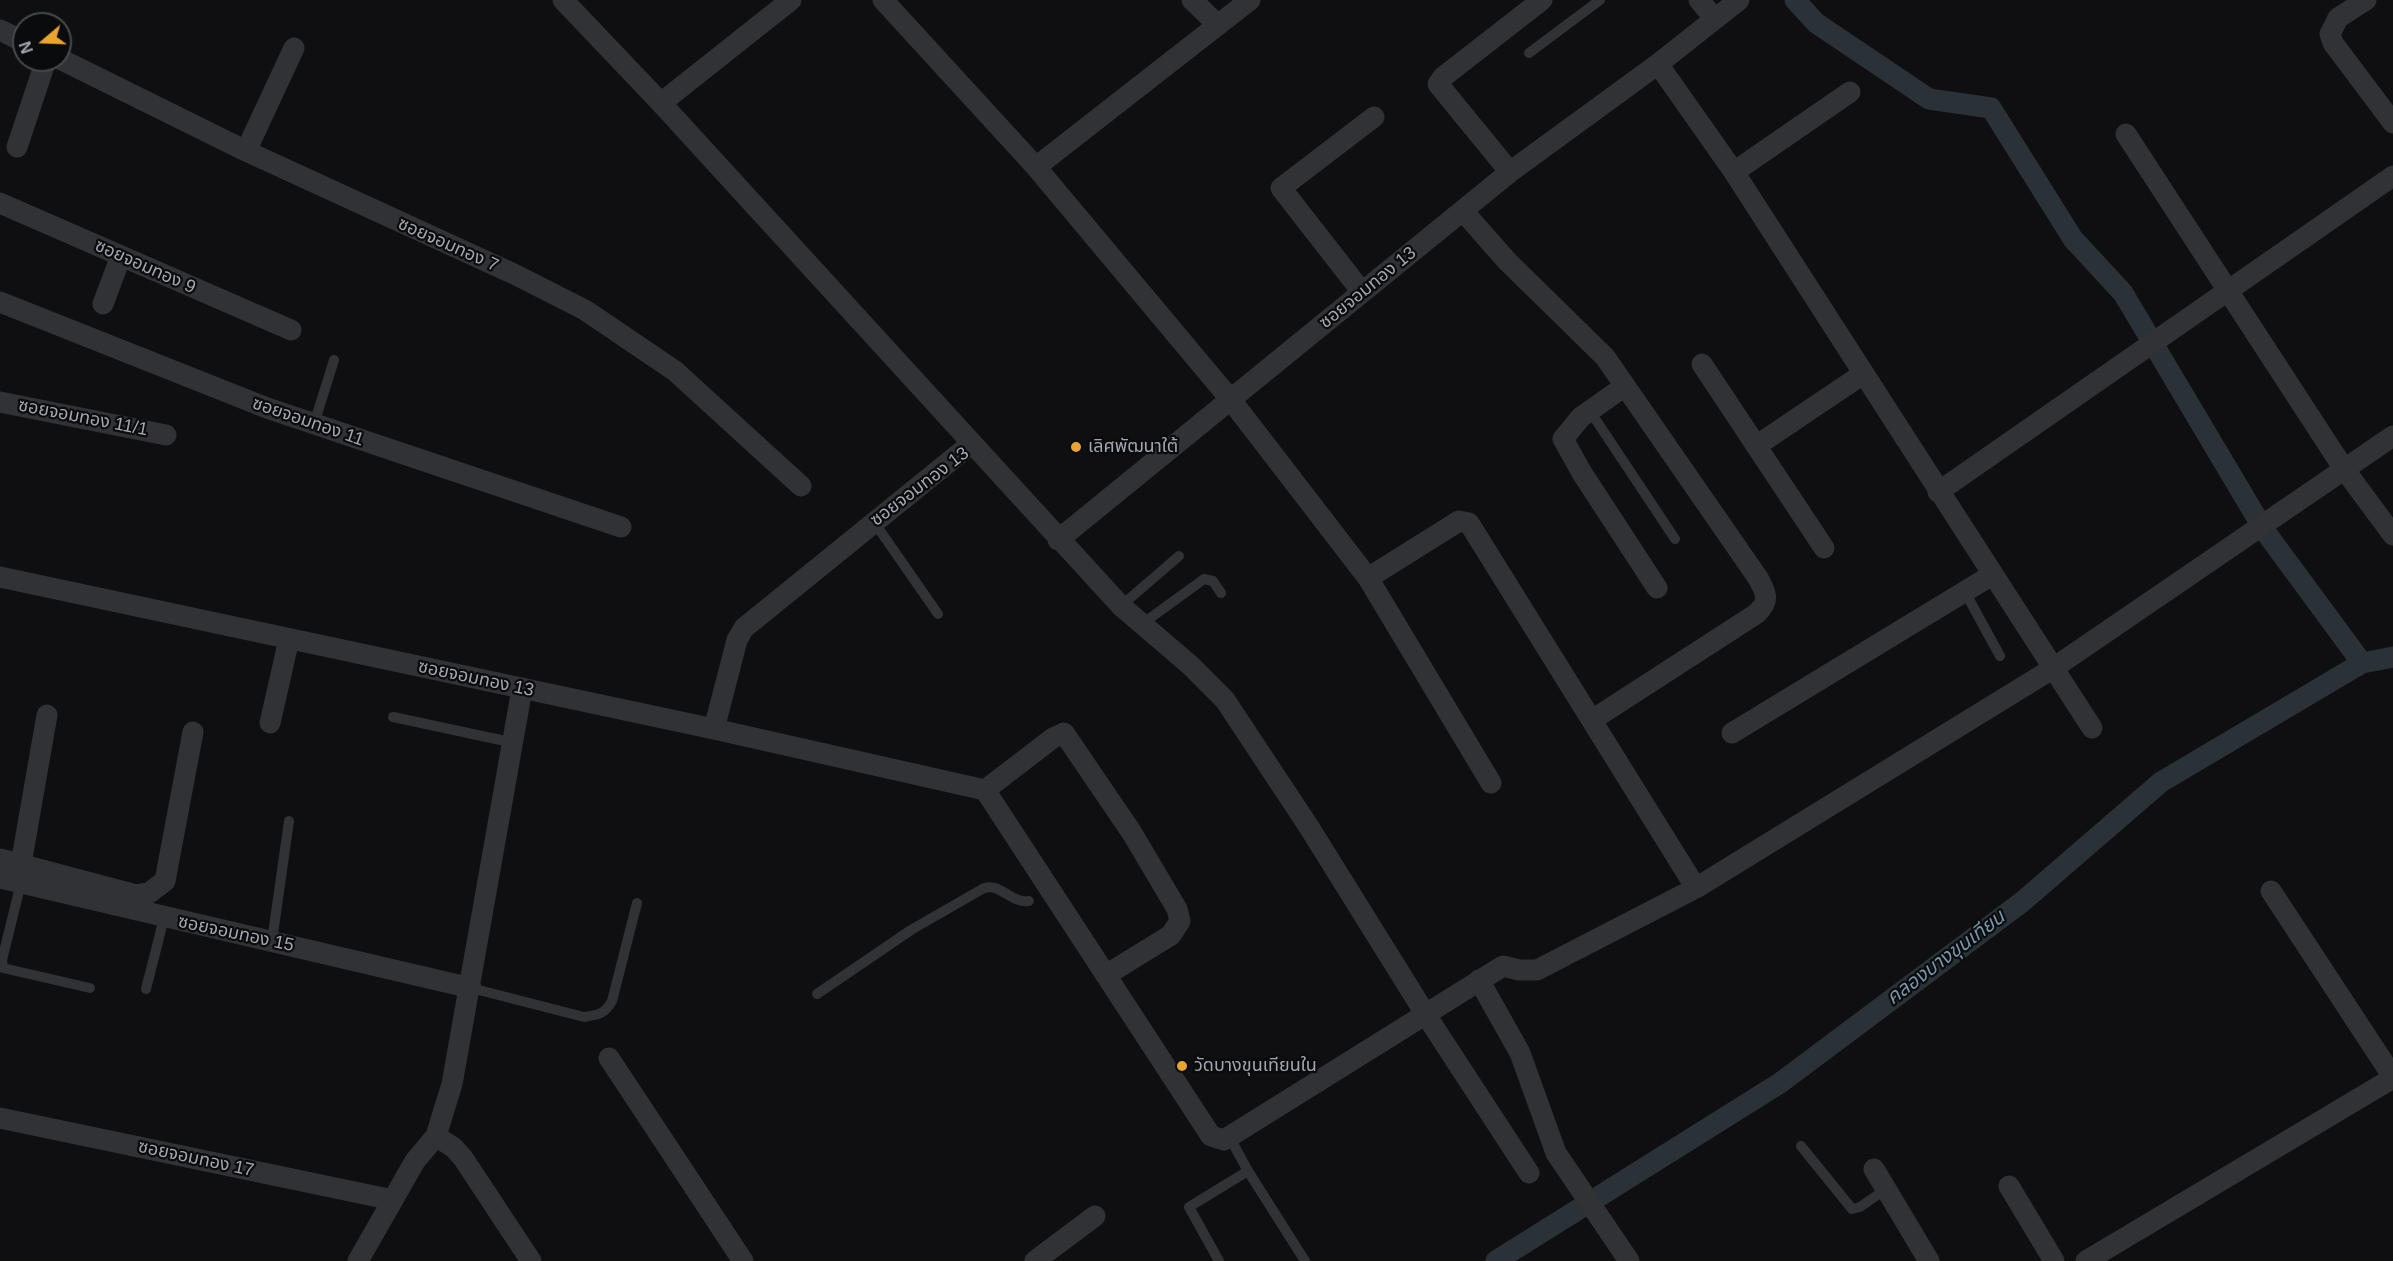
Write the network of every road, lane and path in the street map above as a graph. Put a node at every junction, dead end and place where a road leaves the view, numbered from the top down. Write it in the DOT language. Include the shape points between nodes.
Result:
graph roads {
  1 [pos="563,0"];
  2 [pos="791,0"];
  3 [pos="883,0"];
  4 [pos="1192,0"];
  5 [pos="1250,0"];
  6 [pos="1542,0"];
  7 [pos="1600,0"];
  8 [pos="1698,0"];
  9 [pos="1739,0"];
  10 [pos="2366,0"];
  11 [pos="1715,19"];
  12 [pos="1218,25"];
  13 [pos="294,48"];
  14 [pos="1529,53"];
  15 [pos="1658,64"];
  16 [pos="72,65"];
  17 [pos="42,72"];
  18 [pos="1850,92"];
  19 [pos="661,103"];
  20 [pos="1374,117"];
  21 [pos="2393,123"];
  22 [pos="2127,134"];
  23 [pos="17,147"];
  24 [pos="246,151"];
  25 [pos="1036,167"];
  26 [pos="1510,172"];
  27 [pos="1734,172"];
  28 [pos="2393,176"];
  29 [pos="0,203"];
  30 [pos="1463,211"];
  31 [pos="121,256"];
  32 [pos="2229,291"];
  33 [pos="1362,292"];
  34 [pos="0,302"];
  35 [pos="103,304"];
  36 [pos="291,330"];
  37 [pos="334,360"];
  38 [pos="1702,364"];
  39 [pos="1863,374"];
  40 [pos="1625,386"];
  41 [pos="1231,400"];
  42 [pos="0,402"];
  43 [pos="1590,411"];
  44 [pos="314,424"];
  45 [pos="166,435"];
  46 [pos="2393,436"];
  47 [pos="971,444"];
  48 [pos="1756,446"];
  49 [pos="2344,469"];
  50 [pos="801,486"];
  51 [pos="1938,492"];
  52 [pos="874,522"];
  53 [pos="621,527"];
  54 [pos="2393,535"];
  55 [pos="1675,539"];
  56 [pos="1058,540"];
  57 [pos="1824,548"];
  58 [pos="1179,556"];
  59 [pos="1992,575"];
  60 [pos="0,577"];
  61 [pos="1368,578"];
  62 [pos="1657,588"];
  63 [pos="1965,592"];
  64 [pos="1221,593"];
  65 [pos="1121,606"];
  66 [pos="938,614"];
  67 [pos="1142,624"];
  68 [pos="289,639"];
  69 [pos="2000,656"];
  70 [pos="2052,669"];
  71 [pos="522,689"];
  72 [pos="47,715"];
  73 [pos="393,717"];
  74 [pos="1592,720"];
  75 [pos="270,723"];
  76 [pos="2092,728"];
  77 [pos="714,729"];
  78 [pos="193,732"];
  79 [pos="1732,733"];
  80 [pos="510,742"];
  81 [pos="1491,783"];
  82 [pos="985,790"];
  83 [pos="289,821"];
  84 [pos="0,859"];
  85 [pos="21,874"];
  86 [pos="0,878"];
  87 [pos="1696,888"];
  88 [pos="2271,891"];
  89 [pos="1029,901"];
  90 [pos="637,903"];
  91 [pos="164,918"];
  92 [pos="272,941"];
  93 [pos="2,968"];
  94 [pos="1106,975"];
  95 [pos="1479,980"];
  96 [pos="90,988"];
  97 [pos="146,988"];
  98 [pos="471,988"];
  99 [pos="817,994"];
  100 [pos="1426,1015"];
  101 [pos="609,1058"];
  102 [pos="2393,1078"];
  103 [pos="0,1118"];
  104 [pos="436,1136"];
  105 [pos="1230,1138"];
  106 [pos="1801,1146"];
  107 [pos="1874,1169"];
  108 [pos="1248,1171"];
  109 [pos="1529,1173"];
  110 [pos="2009,1186"];
  111 [pos="1886,1189"];
  112 [pos="393,1200"];
  113 [pos="1095,1216"];
  114 [pos="1625,1255"];
  115 [pos="358,1261"];
  116 [pos="531,1261"];
  117 [pos="743,1261"];
  118 [pos="1035,1261"];
  119 [pos="1219,1261"];
  120 [pos="1305,1261"];
  121 [pos="1929,1261"];
  122 [pos="2054,1261"];
  123 [pos="2086,1261"];
  1 -- 19 [label="street"];
  2 -- 19 [label="street"];
  3 -- 25 [label="street"];
  4 -- 12 [label="street"];
  5 -- 12 [label="street"];
  6 -- 26 [label="street" via="1443,76 1438,84"];
  7 -- 14 [label="lane"];
  8 -- 11 [label="street"];
  9 -- 11 [label="street, ซอยจอมทอง 13"];
  10 -- 21 [label="street" via="2338,18 2330,34 2333,44"];
  11 -- 15 [label="street, ซอยจอมทอง 13"];
  12 -- 25 [label="street"];
  13 -- 24 [label="street"];
  15 -- 26 [label="street, ซอยจอมทอง 13"];
  15 -- 27 [label="street"];
  16 -- 24 [label="street, ซอยจอมทอง 7"];
  17 -- 23 [label="street"];
  18 -- 27 [label="street"];
  19 -- 47 [label="street"];
  20 -- 33 [label="street" via="1281,188"];
  22 -- 32 [label="street"];
  24 -- 50 [label="street, ซอยจอมทอง 7" via="585,310 675,371"];
  25 -- 41 [label="street"];
  26 -- 30 [label="street, ซอยจอมทอง 13"];
  27 -- 39 [label="street"];
  28 -- 32 [label="street"];
  29 -- 31 [label="street, ซอยจอมทอง 9"];
  30 -- 33 [label="street, ซอยจอมทอง 13"];
  30 -- 40 [label="street" via="1507,261 1605,357"];
  31 -- 35 [label="street"];
  31 -- 36 [label="street, ซอยจอมทอง 9"];
  32 -- 49 [label="street"];
  32 -- 51 [label="street"];
  33 -- 41 [label="street, ซอยจอมทอง 13"];
  34 -- 44 [label="street, ซอยจอมทอง 11"];
  37 -- 44 [label="lane"];
  38 -- 48 [label="street"];
  39 -- 48 [label="street"];
  39 -- 51 [label="street"];
  40 -- 43 [label="street"];
  40 -- 74 [label="street" via="1758,578 1767,597 1756,614"];
  41 -- 56 [label="street, ซอยจอมทอง 13"];
  41 -- 61 [label="street"];
  42 -- 45 [label="street, ซอยจอมทอง 11/1"];
  43 -- 55 [label="lane"];
  43 -- 62 [label="street" via="1567,432 1563,439 1566,447"];
  44 -- 53 [label="street, ซอยจอมทอง 11"];
  46 -- 49 [label="street"];
  47 -- 52 [label="street, ซอยจอมทอง 13"];
  47 -- 56 [label="street, ซอยจอมทอง 13"];
  48 -- 57 [label="street"];
  49 -- 54 [label="street"];
  49 -- 70 [label="street"];
  51 -- 59 [label="street"];
  52 -- 66 [label="lane"];
  52 -- 77 [label="street, ซอยจอมทอง 13" via="744,627 737,640"];
  56 -- 65 [label="street"];
  58 -- 65 [label="lane"];
  59 -- 63 [label="street"];
  59 -- 70 [label="street"];
  60 -- 68 [label="street, ซอยจอมทอง 13"];
  61 -- 74 [label="street" via="1459,521 1469,523"];
  61 -- 81 [label="street"];
  63 -- 69 [label="lane"];
  63 -- 79 [label="street"];
  64 -- 67 [label="lane" via="1213,581 1204,579"];
  65 -- 67 [label="street"];
  67 -- 100 [label="street" via="1225,700"];
  68 -- 71 [label="street, ซอยจอมทอง 13"];
  68 -- 75 [label="street"];
  70 -- 76 [label="street"];
  70 -- 87 [label="street"];
  71 -- 77 [label="street, ซอยจอมทอง 13"];
  71 -- 80 [label="street"];
  72 -- 85 [label="street"];
  73 -- 80 [label="lane"];
  74 -- 87 [label="street"];
  77 -- 82 [label="street"];
  78 -- 85 [label="street" via="165,881 158,888 136,895"];
  80 -- 98 [label="street"];
  82 -- 94 [label="street" via="1046,891"];
  82 -- 94 [label="street" via="1061,733 1068,736 1177,909 1179,921 1171,935"];
  83 -- 92 [label="lane"];
  84 -- 85 [label="street"];
  85 -- 86 [label="street, ซอยจอมทอง 15"];
  85 -- 91 [label="street, ซอยจอมทอง 15"];
  85 -- 93 [label="lane"];
  87 -- 95 [label="street" via="1537,970 1505,965"];
  88 -- 102 [label="street"];
  89 -- 99 [label="lane" via="1018,901 992,887 984,888 911,930"];
  90 -- 98 [label="lane" via="612,1001 598,1015 584,1017"];
  91 -- 92 [label="street, ซอยจอมทอง 15"];
  91 -- 97 [label="lane"];
  92 -- 98 [label="street, ซอยจอมทอง 15"];
  93 -- 96 [label="lane"];
  94 -- 105 [label="street" via="1211,1136 1219,1140"];
  95 -- 100 [label="street"];
  95 -- 114 [label="street" via="1520,1053 1556,1153"];
  98 -- 104 [label="street" via="452,1084"];
  100 -- 105 [label="street"];
  100 -- 109 [label="street"];
  101 -- 117 [label="street"];
  102 -- 123 [label="street"];
  103 -- 112 [label="street, ซอยจอมทอง 17"];
  104 -- 112 [label="street" via="415,1161"];
  104 -- 116 [label="street" via="463,1158"];
  105 -- 108 [label="lane"];
  106 -- 111 [label="lane" via="1852,1209"];
  107 -- 111 [label="street"];
  108 -- 119 [label="lane" via="1189,1207"];
  108 -- 120 [label="lane"];
  110 -- 122 [label="street"];
  111 -- 121 [label="street"];
  112 -- 115 [label="street"];
  113 -- 118 [label="street"];
}
